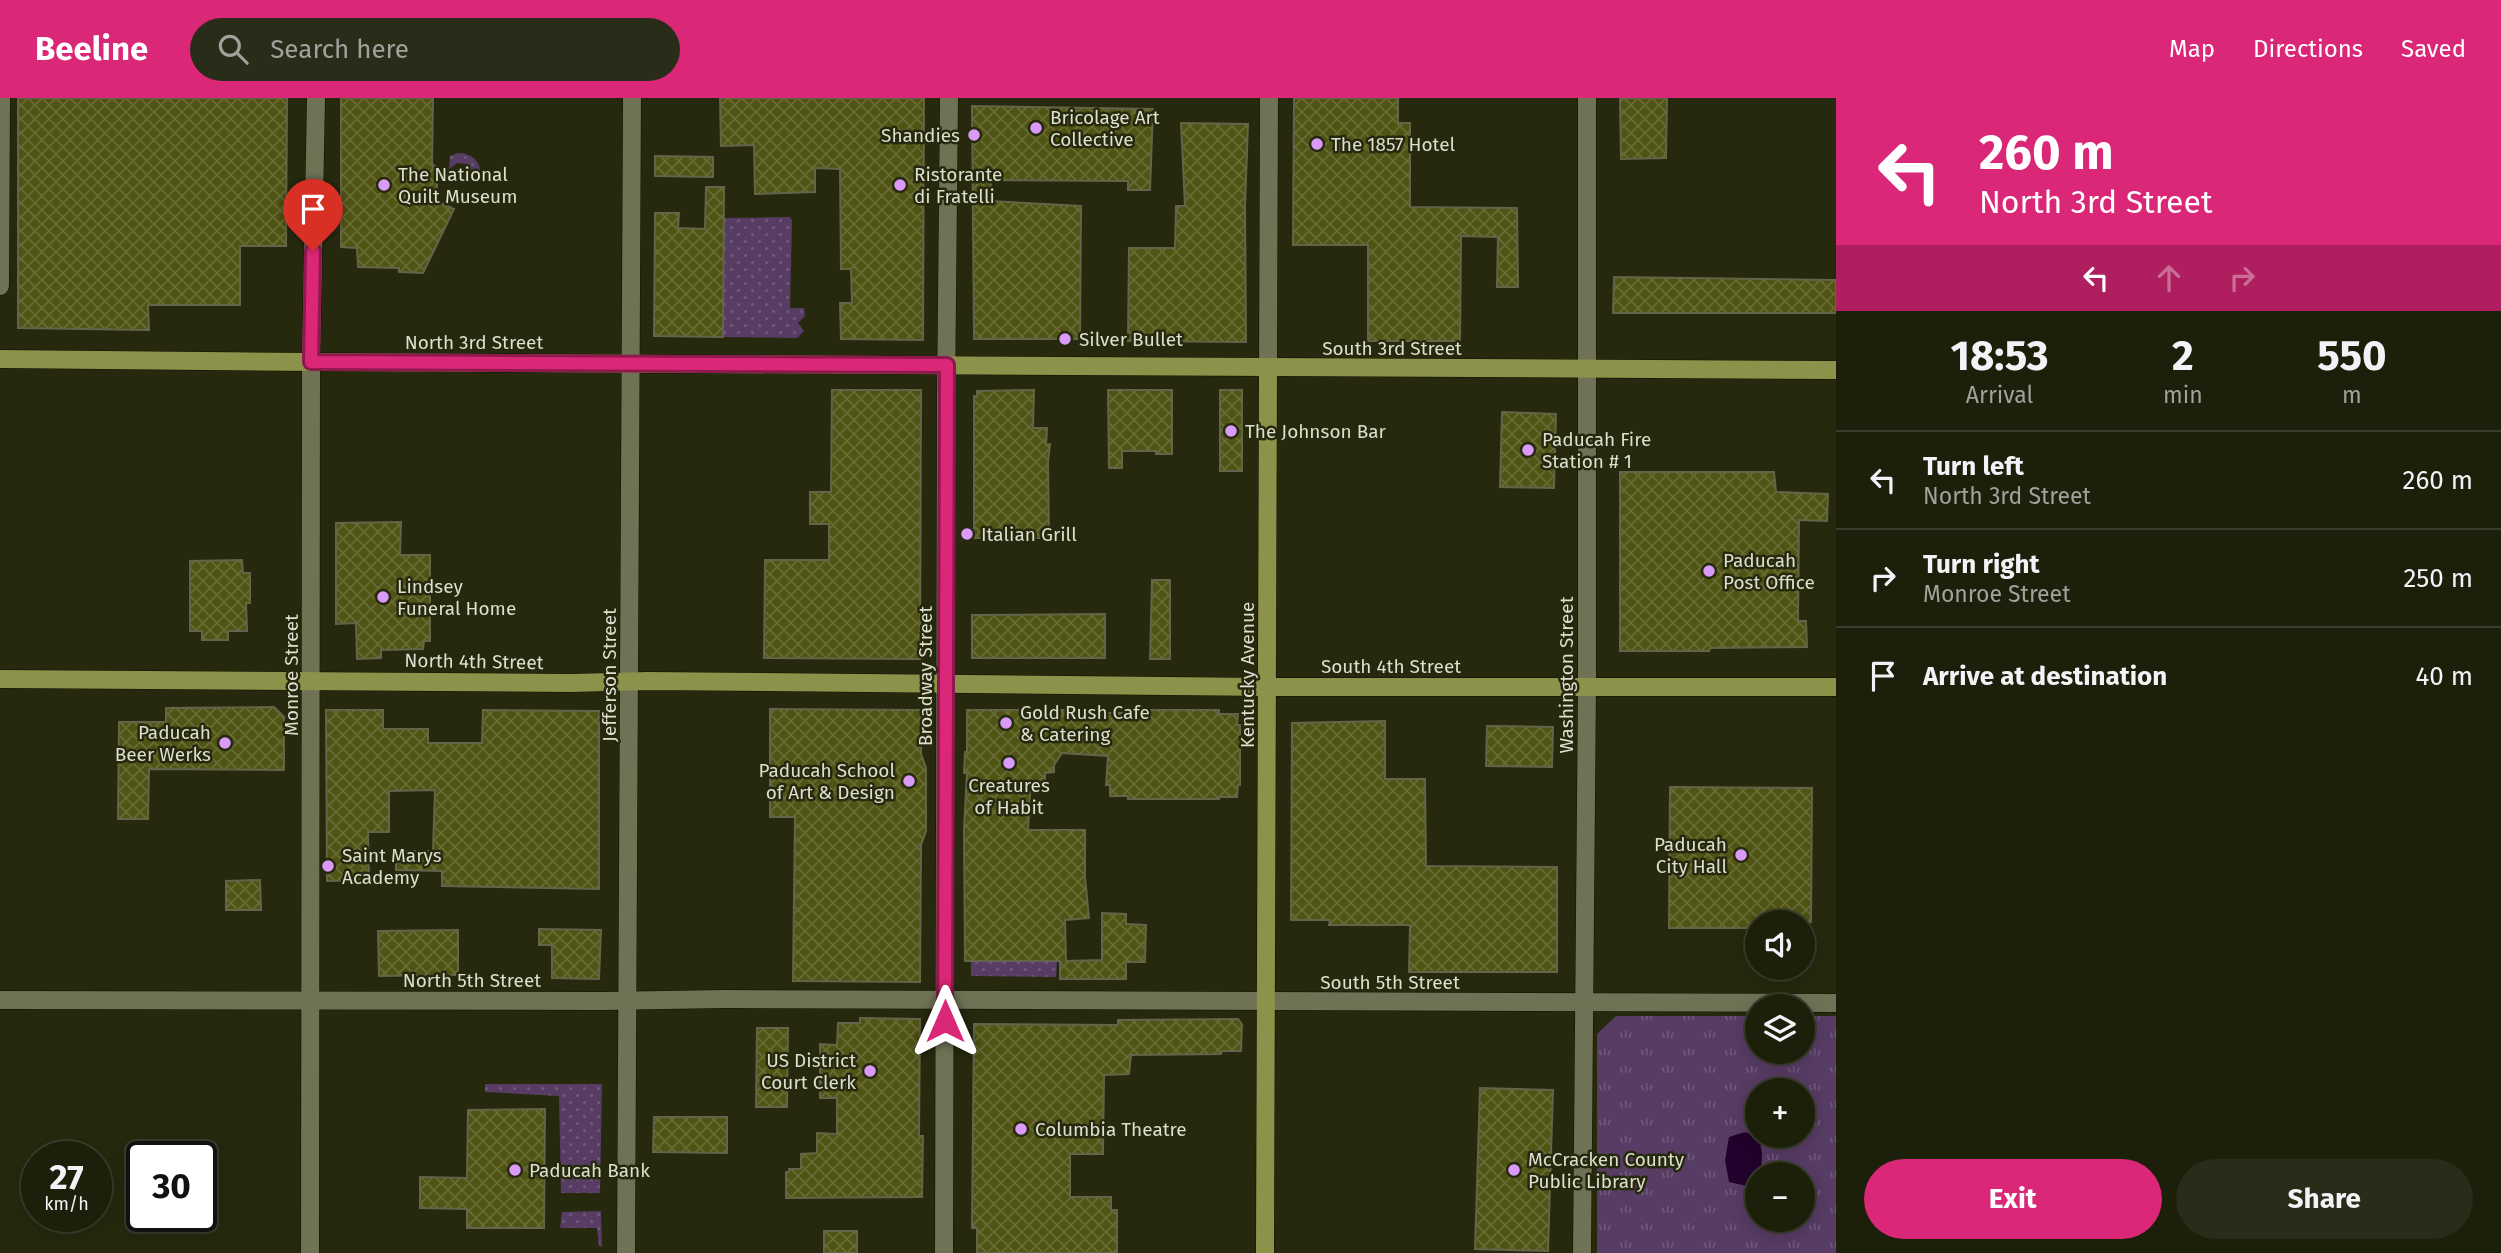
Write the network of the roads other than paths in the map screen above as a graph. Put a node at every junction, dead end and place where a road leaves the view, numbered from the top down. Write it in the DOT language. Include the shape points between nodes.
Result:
graph roads {
  1 [pos="1,98"];
  2 [pos="316,98"];
  3 [pos="632,98"];
  4 [pos="949,98"];
  5 [pos="1269,98"];
  6 [pos="1587,98"];
  7 [pos="0,286"];
  8 [pos="0,359"];
  9 [pos="311,362"];
  10 [pos="631,363"];
  11 [pos="947,365"];
  12 [pos="1268,367"];
  13 [pos="1587,370"];
  14 [pos="1836,370"];
  15 [pos="0,679"];
  16 [pos="312,681"];
  17 [pos="629,682"];
  18 [pos="947,683"];
  19 [pos="1587,686"];
  20 [pos="1268,687"];
  21 [pos="1836,687"];
  22 [pos="0,999"];
  23 [pos="311,1000"];
  24 [pos="626,1000"];
  25 [pos="945,1000"];
  26 [pos="1266,1001"];
  27 [pos="1584,1003"];
  28 [pos="1836,1003"];
  29 [pos="310,1253"];
  30 [pos="626,1253"];
  31 [pos="944,1253"];
  32 [pos="1265,1253"];
  33 [pos="1582,1253"];
  1 -- 7 [label="street"];
  2 -- 9 [label="street, Monroe Street"];
  3 -- 10 [label="street, Jefferson Street"];
  4 -- 11 [label="street, Broadway Street"];
  5 -- 12 [label="street, Kentucky Avenue"];
  6 -- 13 [label="street, Washington Street"];
  8 -- 9 [label="main road, North 3rd Street"];
  9 -- 10 [label="main road, North 3rd Street"];
  9 -- 16 [label="street, Monroe Street"];
  10 -- 11 [label="main road, North 3rd Street"];
  10 -- 17 [label="street, Jefferson Street"];
  11 -- 12 [label="main road, South 3rd Street"];
  11 -- 18 [label="street, Broadway Street"];
  12 -- 13 [label="main road, South 3rd Street"];
  12 -- 20 [label="main road, Kentucky Avenue"];
  13 -- 14 [label="main road, South 3rd Street"];
  13 -- 19 [label="street, Washington Street"];
  15 -- 16 [label="main road, North 4th Street"];
  16 -- 17 [label="main road, North 4th Street"];
  16 -- 23 [label="street, Monroe Street"];
  17 -- 18 [label="main road, North 4th Street"];
  17 -- 24 [label="street, Jefferson Street"];
  18 -- 20 [label="main road, South 4th Street"];
  18 -- 25 [label="street, Broadway Street"];
  19 -- 20 [label="main road, South 4th Street"];
  19 -- 21 [label="main road, South 4th Street"];
  19 -- 27 [label="street, Washington Street"];
  20 -- 26 [label="main road, Kentucky Avenue"];
  22 -- 23 [label="street, North 5th Street"];
  23 -- 24 [label="street, North 5th Street"];
  23 -- 29 [label="street, Monroe Street"];
  24 -- 25 [label="street, North 5th Street"];
  24 -- 30 [label="street, Jefferson Street"];
  25 -- 26 [label="street, South 5th Street"];
  25 -- 31 [label="street, Broadway Street"];
  26 -- 27 [label="street, South 5th Street"];
  26 -- 32 [label="main road, Kentucky Avenue"];
  27 -- 28 [label="street, South 5th Street"];
  27 -- 33 [label="street, Washington Street"];
}
